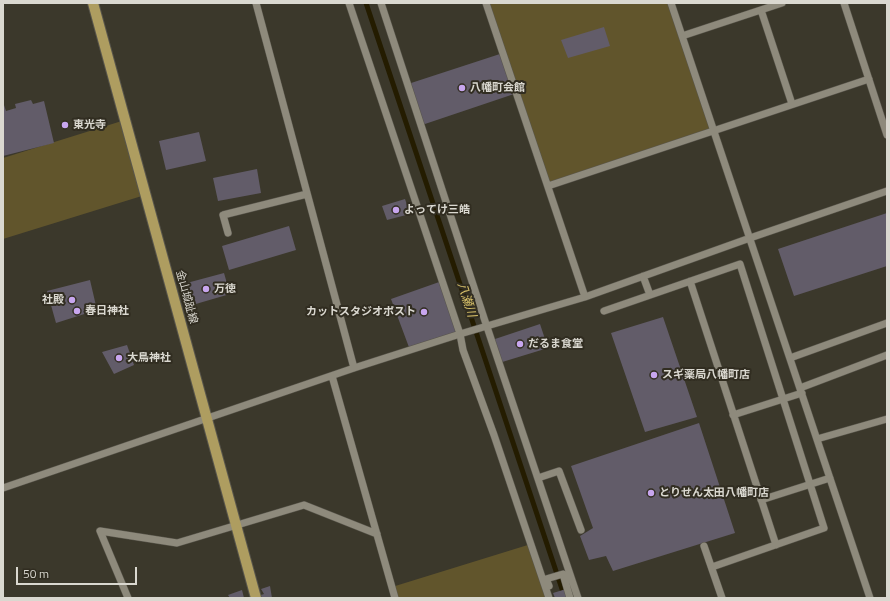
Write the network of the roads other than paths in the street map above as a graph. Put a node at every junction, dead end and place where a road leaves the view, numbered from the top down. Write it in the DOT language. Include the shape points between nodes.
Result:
graph roads {
  1 [pos="93,3"];
  2 [pos="256,3"];
  3 [pos="349,3"];
  4 [pos="381,3"];
  5 [pos="486,3"];
  6 [pos="671,3"];
  7 [pos="756,3"];
  8 [pos="782,3"];
  9 [pos="844,3"];
  10 [pos="760,10"];
  11 [pos="682,36"];
  12 [pos="869,78"];
  13 [pos="792,104"];
  14 [pos="714,131"];
  15 [pos="887,135"];
  16 [pos="548,186"];
  17 [pos="887,191"];
  18 [pos="307,194"];
  19 [pos="228,233"];
  20 [pos="750,238"];
  21 [pos="643,276"];
  22 [pos="690,281"];
  23 [pos="650,295"];
  24 [pos="585,297"];
  25 [pos="604,311"];
  26 [pos="887,323"];
  27 [pos="487,326"];
  28 [pos="460,334"];
  29 [pos="887,355"];
  30 [pos="790,358"];
  31 [pos="354,368"];
  32 [pos="332,376"];
  33 [pos="801,391"];
  34 [pos="783,399"];
  35 [pos="733,415"];
  36 [pos="207,419"];
  37 [pos="887,419"];
  38 [pos="817,439"];
  39 [pos="538,478"];
  40 [pos="830,478"];
  41 [pos="810,484"];
  42 [pos="3,488"];
  43 [pos="761,500"];
  44 [pos="236,526"];
  45 [pos="581,530"];
  46 [pos="377,534"];
  47 [pos="776,545"];
  48 [pos="704,546"];
  49 [pos="712,567"];
  50 [pos="128,598"];
  51 [pos="256,598"];
  52 [pos="395,598"];
  53 [pos="549,598"];
  54 [pos="553,598"];
  55 [pos="570,598"];
  56 [pos="578,598"];
  57 [pos="722,598"];
  58 [pos="870,598"];
  1 -- 36 [label="main road, 金山城趾線"];
  2 -- 18 [label="street"];
  3 -- 28 [label="street"];
  4 -- 27 [label="street"];
  5 -- 16 [label="street"];
  6 -- 11 [label="street"];
  7 -- 10 [label="street"];
  8 -- 10 [label="street"];
  9 -- 12 [label="street"];
  10 -- 11 [label="street"];
  10 -- 13 [label="street"];
  11 -- 14 [label="street"];
  12 -- 13 [label="street"];
  12 -- 15 [label="street"];
  13 -- 14 [label="street"];
  14 -- 16 [label="street"];
  14 -- 20 [label="street"];
  16 -- 24 [label="street"];
  17 -- 20 [label="street"];
  18 -- 19 [label="street" via="223,215"];
  18 -- 31 [label="street"];
  20 -- 21 [label="street"];
  20 -- 30 [label="street"];
  21 -- 23 [label="street"];
  21 -- 24 [label="street"];
  22 -- 23 [label="street"];
  22 -- 34 [label="street" via="740,264"];
  22 -- 35 [label="street"];
  23 -- 25 [label="street"];
  24 -- 27 [label="street"];
  26 -- 30 [label="street"];
  27 -- 28 [label="street"];
  27 -- 39 [label="street"];
  28 -- 31 [label="street"];
  28 -- 53 [label="street" via="462,350 494,435"];
  29 -- 33 [label="street"];
  30 -- 33 [label="street"];
  31 -- 32 [label="street"];
  32 -- 36 [label="street"];
  32 -- 46 [label="street"];
  33 -- 34 [label="street"];
  33 -- 38 [label="street"];
  34 -- 35 [label="street"];
  34 -- 41 [label="street"];
  35 -- 43 [label="street"];
  36 -- 42 [label="street"];
  36 -- 44 [label="main road, 金山城趾線"];
  37 -- 38 [label="street"];
  38 -- 40 [label="street"];
  39 -- 45 [label="street" via="559,471"];
  39 -- 56 [label="street"];
  40 -- 41 [label="street"];
  40 -- 58 [label="street"];
  41 -- 43 [label="street"];
  41 -- 47 [label="street" via="824,528"];
  43 -- 47 [label="street"];
  44 -- 46 [label="street" via="304,505"];
  44 -- 50 [label="street" via="177,543 100,531"];
  44 -- 51 [label="main road, 金山城趾線"];
  46 -- 52 [label="street"];
  47 -- 49 [label="street"];
  48 -- 49 [label="street"];
  49 -- 57 [label="street"];
  54 -- 55 [label="street" via="546,579 563,574"];
}
